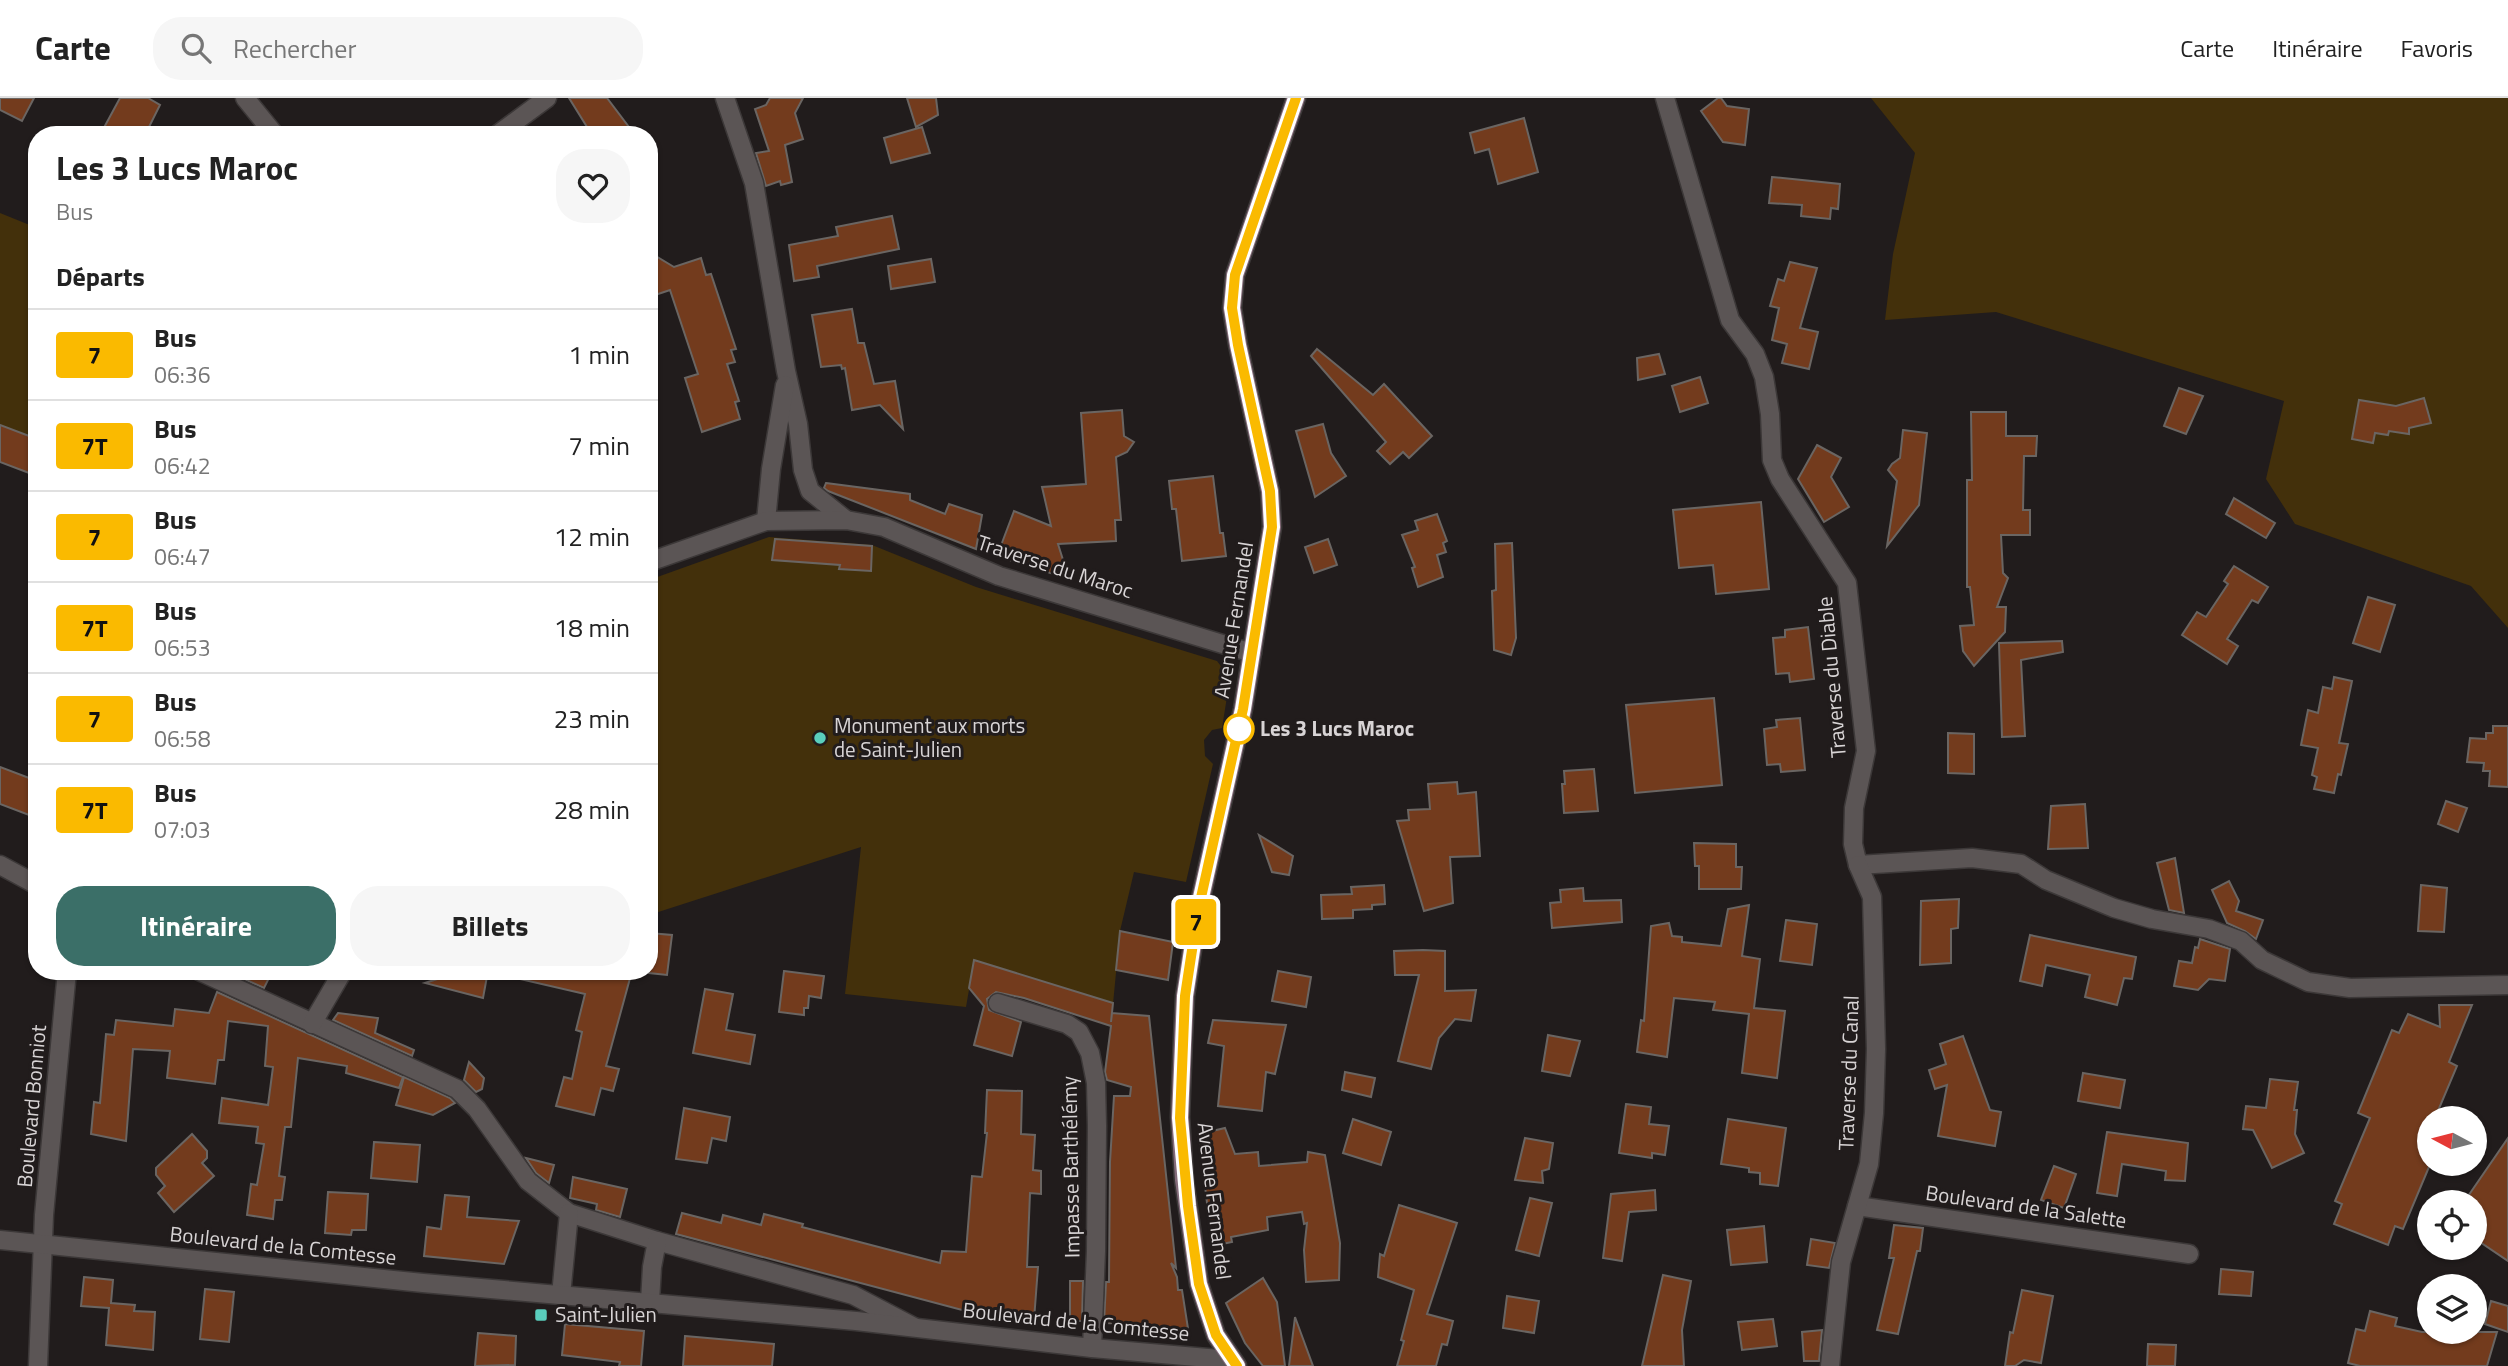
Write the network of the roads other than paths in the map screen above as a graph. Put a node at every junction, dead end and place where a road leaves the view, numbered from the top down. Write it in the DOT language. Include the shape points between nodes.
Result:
graph roads {
  1 [pos="245,98"];
  2 [pos="547,98"];
  3 [pos="725,98"];
  4 [pos="1296,98"];
  5 [pos="1664,98"];
  6 [pos="268,126"];
  7 [pos="509,126"];
  8 [pos="786,371"];
  9 [pos="846,520"];
  10 [pos="766,521"];
  11 [pos="658,559"];
  12 [pos="1252,653"];
  13 [pos="0,865"];
  14 [pos="1858,865"];
  15 [pos="28,880"];
  16 [pos="66,980"];
  17 [pos="218,980"];
  18 [pos="338,980"];
  19 [pos="2508,985"];
  20 [pos="998,1003"];
  21 [pos="312,1024"];
  22 [pos="1857,1206"];
  23 [pos="569,1213"];
  24 [pos="0,1240"];
  25 [pos="657,1241"];
  26 [pos="44,1245"];
  27 [pos="2189,1254"];
  28 [pos="561,1295"];
  29 [pos="650,1302"];
  30 [pos="917,1329"];
  31 [pos="1092,1348"];
  32 [pos="1234,1363"];
  33 [pos="38,1366"];
  34 [pos="1830,1366"];
  1 -- 6 [label="street"];
  2 -- 7 [label="street"];
  3 -- 8 [label="street, Traverse du Maroc" via="754,183"];
  4 -- 12 [label="main road, Avenue Fernandel" via="1235,275 1232,308 1270,491 1272,527"];
  5 -- 14 [label="street, Traverse du Diable" via="1730,320 1755,354 1764,377 1772,460 1780,480 1847,583 1866,751 1854,808 1853,844"];
  8 -- 9 [label="street, Traverse du Maroc" via="810,491"];
  8 -- 10 [label="street, Traverse du Maroc"];
  9 -- 10 [label="street, Traverse du Maroc"];
  9 -- 12 [label="street, Traverse du Maroc" via="884,527 999,576"];
  10 -- 11 [label="street"];
  12 -- 32 [label="main road, Avenue Fernandel" via="1198,911 1185,996 1180,1104 1184,1180 1199,1284 1216,1335"];
  13 -- 15 [label="street"];
  14 -- 19 [label="street" via="1972,858 2021,864 2046,880 2114,908 2209,929 2241,941 2262,960 2308,982 2350,988"];
  14 -- 22 [label="street, Traverse du Canal" via="1872,897 1876,1049 1869,1164"];
  16 -- 26 [label="street, Boulevard Bonniot"];
  17 -- 21 [label="street"];
  18 -- 21 [label="street"];
  20 -- 31 [label="street, Impasse Barthélémy" via="1067,1024 1079,1032 1090,1053 1097,1126"];
  21 -- 23 [label="street" via="457,1089 477,1109 528,1181"];
  22 -- 27 [label="street, Boulevard de la Salette"];
  22 -- 34 [label="street, Traverse du Canal" via="1841,1262"];
  23 -- 25 [label="street, Boulevard de la Comtesse"];
  23 -- 28 [label="street"];
  24 -- 26 [label="street, Boulevard de la Comtesse"];
  25 -- 29 [label="street"];
  25 -- 30 [label="street, Boulevard de la Comtesse" via="853,1295"];
  26 -- 28 [label="street, Boulevard de la Comtesse"];
  26 -- 33 [label="street, Boulevard Bonniot"];
  28 -- 29 [label="street, Boulevard de la Comtesse"];
  29 -- 30 [label="street, Boulevard de la Comtesse"];
  30 -- 31 [label="street, Boulevard de la Comtesse"];
  31 -- 32 [label="street, Boulevard de la Comtesse"];
}
